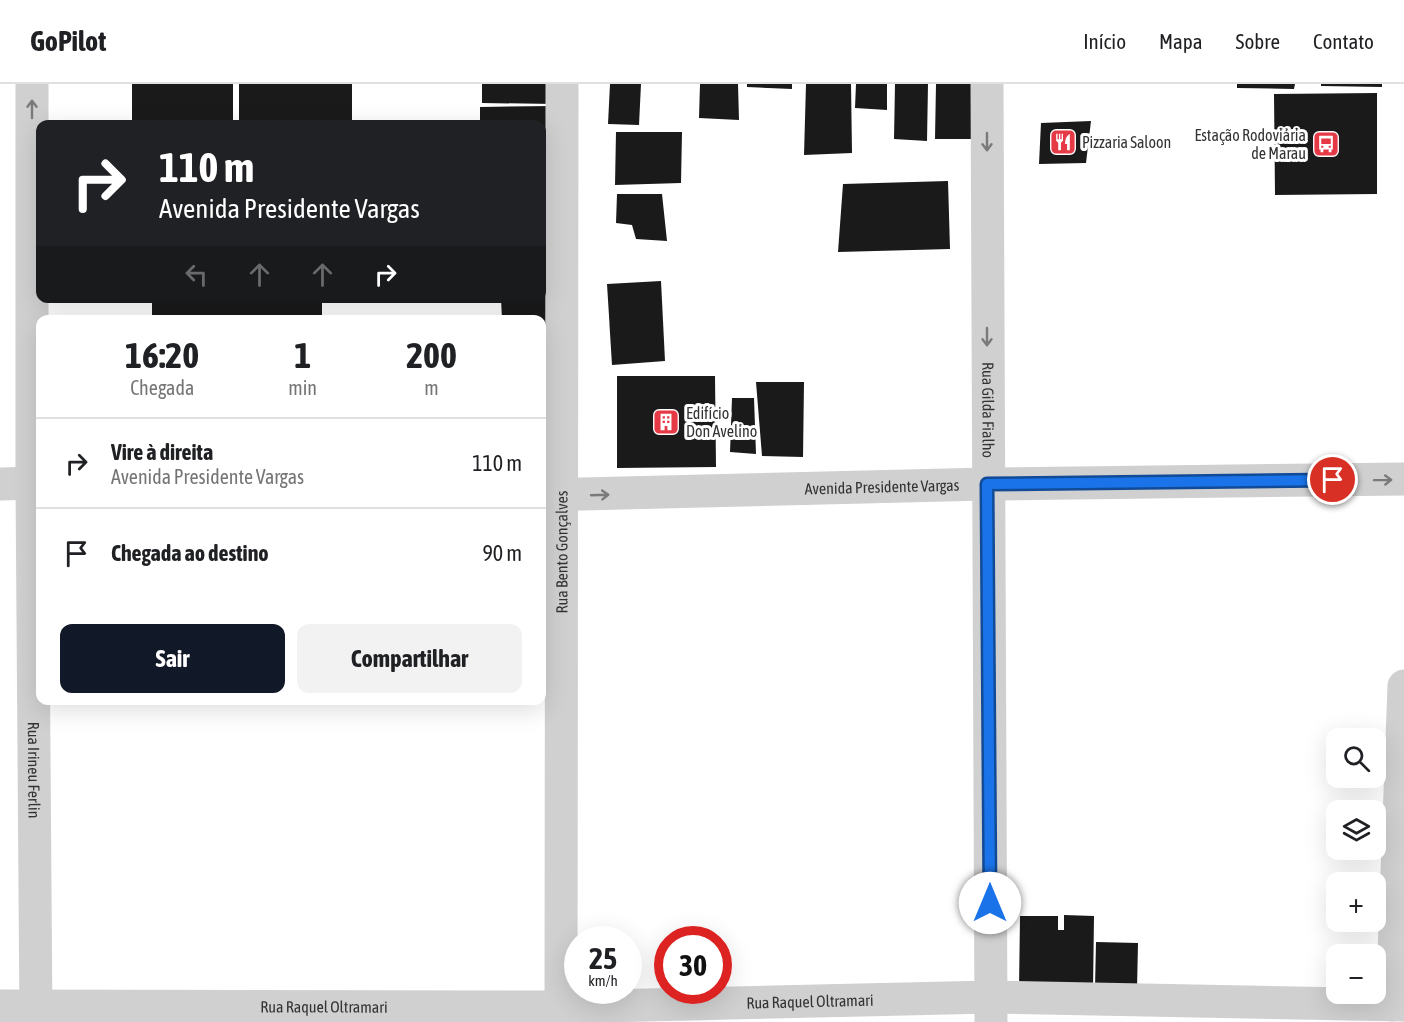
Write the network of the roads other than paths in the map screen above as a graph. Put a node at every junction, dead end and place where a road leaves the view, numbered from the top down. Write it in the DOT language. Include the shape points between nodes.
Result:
graph roads {
  1 [pos="32,84"];
  2 [pos="562,84"];
  3 [pos="987,84"];
  4 [pos="1404,479"];
  5 [pos="24,483"];
  6 [pos="987,484"];
  7 [pos="552,495"];
  8 [pos="1404,686"];
  9 [pos="1404,732"];
  10 [pos="1398,1005"];
  11 [pos="0,1006"];
  12 [pos="991,1009"];
  13 [pos="36,1014"];
  14 [pos="562,1014"];
  5 -- 1 [label="street, Rua Irineu Ferlin, one-way"];
  2 -- 7 [label="street, Rua Bento Gonçalves"];
  3 -- 6 [label="street, Rua Gilda Fialho, one-way"];
  6 -- 4 [label="street, Avenida Presidente Vargas, one-way"];
  5 -- 13 [label="street, Rua Irineu Ferlin"];
  7 -- 6 [label="street, Avenida Presidente Vargas, one-way"];
  6 -- 12 [label="street, Rua Gilda Fialho"];
  7 -- 14 [label="street, Rua Bento Gonçalves"];
  8 -- 9 [label="street"];
  9 -- 10 [label="street"];
  10 -- 12 [label="street, Rua Raquel Oltramari"];
  11 -- 13 [label="street, Rua Raquel Oltramari"];
  12 -- 14 [label="street, Rua Raquel Oltramari"];
  13 -- 14 [label="street, Rua Raquel Oltramari"];
}
